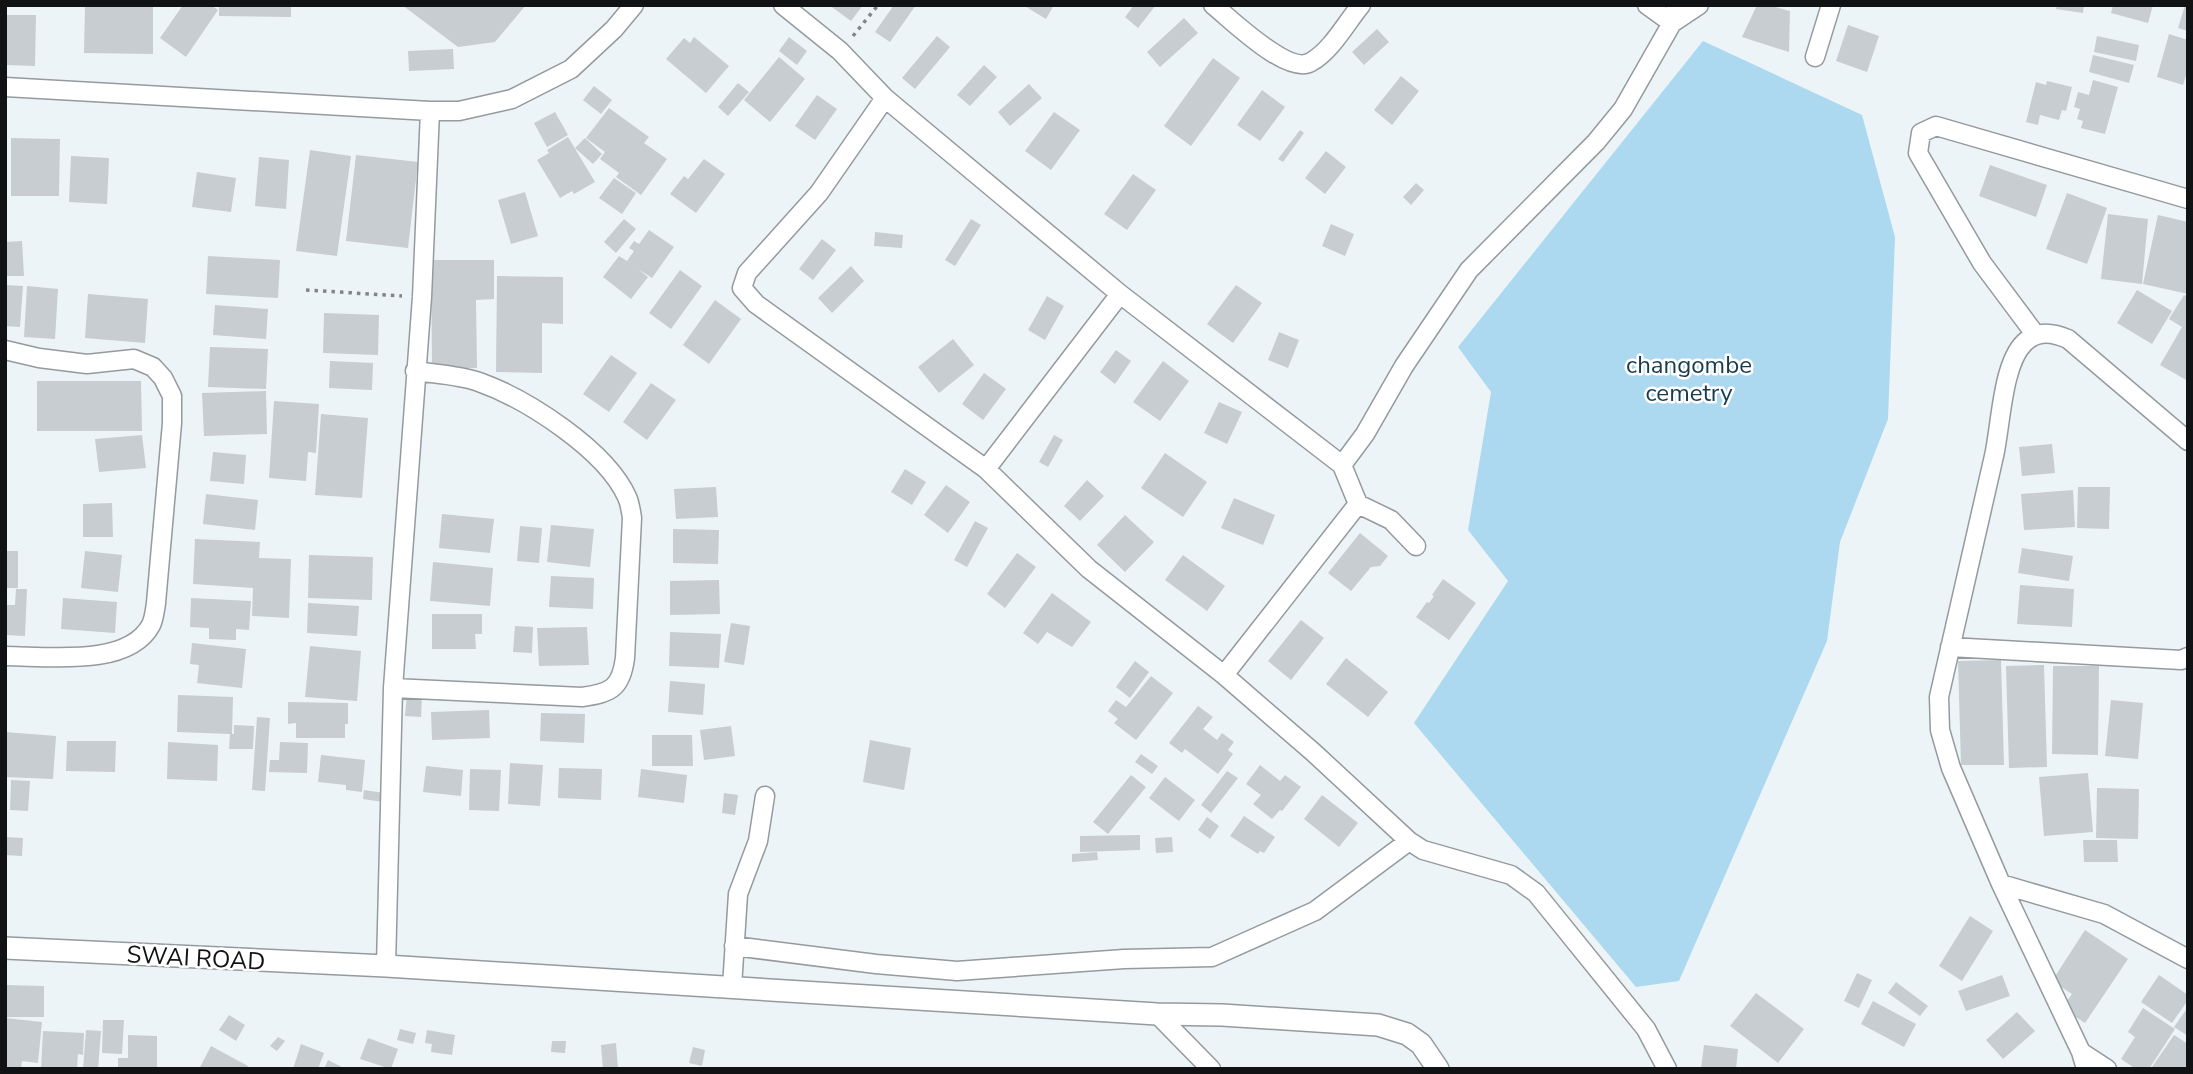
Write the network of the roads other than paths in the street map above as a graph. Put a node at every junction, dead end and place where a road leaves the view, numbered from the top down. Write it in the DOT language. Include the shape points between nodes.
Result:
graph roads {
  1 [pos="634,5"];
  2 [pos="783,5"];
  3 [pos="1213,5"];
  4 [pos="1360,5"];
  5 [pos="1647,5"];
  6 [pos="1699,5"];
  7 [pos="1831,5"];
  8 [pos="1674,14"];
  9 [pos="1815,57"];
  10 [pos="5,87"];
  11 [pos="885,98"];
  12 [pos="430,111"];
  13 [pos="2188,199"];
  14 [pos="1120,294"];
  15 [pos="2035,334"];
  16 [pos="5,350"];
  17 [pos="415,371"];
  18 [pos="2188,441"];
  19 [pos="1342,465"];
  20 [pos="986,469"];
  21 [pos="1358,504"];
  22 [pos="1416,547"];
  23 [pos="1950,647"];
  24 [pos="5,656"];
  25 [pos="2188,657"];
  26 [pos="1224,675"];
  27 [pos="393,688"];
  28 [pos="765,796"];
  29 [pos="1409,841"];
  30 [pos="2001,884"];
  31 [pos="734,946"];
  32 [pos="5,948"];
  33 [pos="2188,959"];
  34 [pos="386,966"];
  35 [pos="732,987"];
  36 [pos="1157,1014"];
  37 [pos="2084,1060"];
  38 [pos="1211,1069"];
  39 [pos="1438,1069"];
  40 [pos="1667,1069"];
  41 [pos="2107,1069"];
  1 -- 12 [label="street" via="572,69 512,99 459,111"];
  2 -- 11 [label="street" via="840,51"];
  3 -- 4 [label="street" via="1274,54 1299,66 1326,49"];
  5 -- 8 [label="street"];
  6 -- 8 [label="street"];
  7 -- 9 [label="street"];
  8 -- 19 [label="street" via="1623,109 1469,270"];
  10 -- 12 [label="street"];
  11 -- 14 [label="street"];
  11 -- 20 [label="street" via="819,193 747,273 742,288 756,304"];
  12 -- 17 [label="street"];
  13 -- 15 [label="street" via="1936,126 1921,133 1918,153 1982,264"];
  14 -- 19 [label="street"];
  14 -- 20 [label="street"];
  15 -- 18 [label="street" via="2053,333 2068,339"];
  15 -- 23 [label="street" via="2022,345 2010,368"];
  16 -- 24 [label="street" via="87,364 134,359 153,367 172,396 156,603 150,625 133,645 94,656"];
  17 -- 27 [label="street"];
  17 -- 27 [label="street" via="478,381 529,406 564,428 614,477 627,497 632,518 625,658 614,687 604,694 582,697"];
  19 -- 21 [label="street"];
  20 -- 26 [label="street" via="1089,569"];
  21 -- 22 [label="street" via="1391,520"];
  21 -- 26 [label="street"];
  23 -- 25 [label="street"];
  23 -- 30 [label="street" via="1939,697 1940,730 1951,768"];
  26 -- 29 [label="street"];
  27 -- 34 [label="street"];
  28 -- 31 [label="street" via="758,841 738,894"];
  29 -- 31 [label="street" via="1314,911 1212,957 957,971"];
  29 -- 40 [label="street" via="1423,850 1511,875 1536,892 1646,1029"];
  30 -- 33 [label="street" via="2104,914"];
  30 -- 37 [label="street"];
  31 -- 35 [label="street"];
  32 -- 34 [label="street, SWAI ROAD"];
  34 -- 35 [label="street, SWAI ROAD"];
  35 -- 36 [label="street, SWAI ROAD"];
  36 -- 38 [label="street"];
  36 -- 39 [label="street, SWAI ROAD" via="1378,1025 1421,1044"];
  37 -- 41 [label="street"];
}
